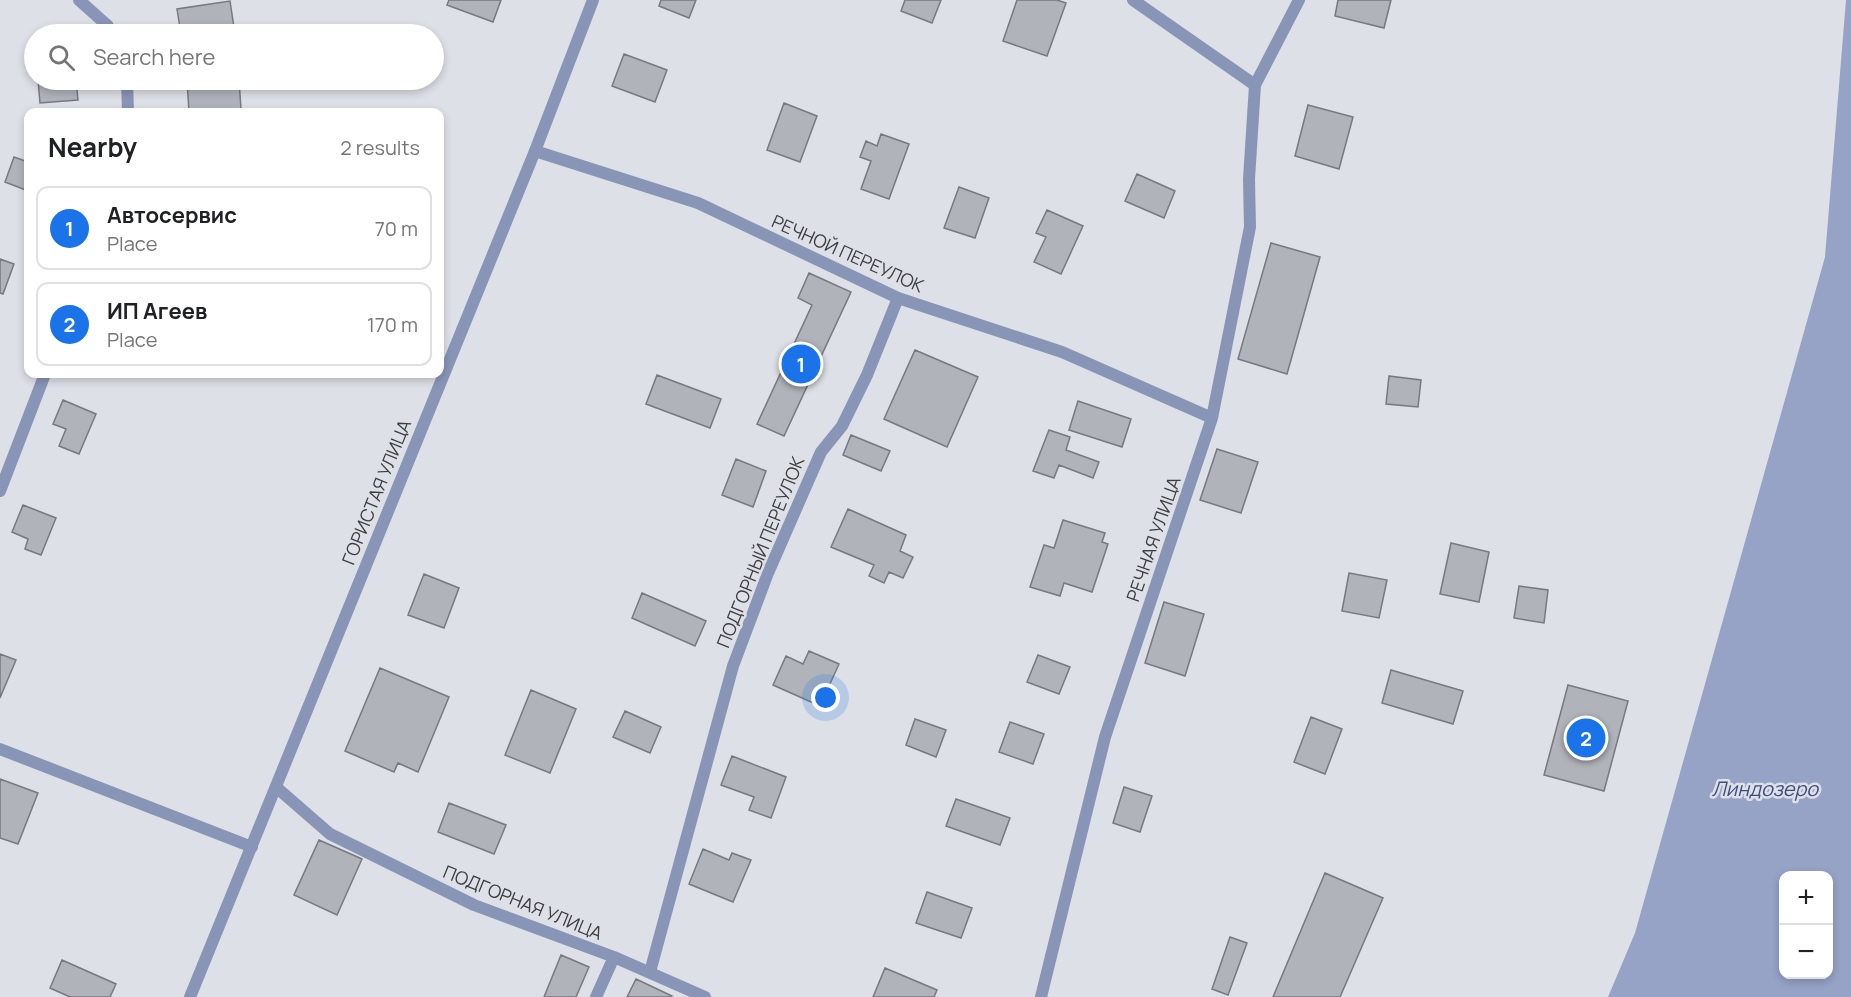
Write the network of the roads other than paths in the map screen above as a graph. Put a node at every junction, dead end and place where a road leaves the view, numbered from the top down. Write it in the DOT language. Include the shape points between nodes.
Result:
graph roads {
  1 [pos="80,0"];
  2 [pos="593,0"];
  3 [pos="1133,0"];
  4 [pos="1299,0"];
  5 [pos="106,24"];
  6 [pos="1255,85"];
  7 [pos="128,90"];
  8 [pos="128,108"];
  9 [pos="535,151"];
  10 [pos="898,298"];
  11 [pos="444,374"];
  12 [pos="43,378"];
  13 [pos="443,378"];
  14 [pos="1212,418"];
  15 [pos="0,491"];
  16 [pos="0,749"];
  17 [pos="276,787"];
  18 [pos="252,848"];
  19 [pos="614,957"];
  20 [pos="650,972"];
  21 [pos="190,997"];
  22 [pos="596,997"];
  23 [pos="705,997"];
  24 [pos="1041,997"];
  1 -- 5 [label="street"];
  2 -- 9 [label="street, ГОРИСТАЯ УЛИЦА"];
  3 -- 6 [label="street"];
  4 -- 6 [label="street, РЕЧНАЯ УЛИЦА"];
  6 -- 14 [label="street, РЕЧНАЯ УЛИЦА" via="1250,227"];
  7 -- 8 [label="street"];
  9 -- 10 [label="street, РЕЧНОЙ ПЕРЕУЛОК" via="698,202"];
  9 -- 11 [label="street, ГОРИСТАЯ УЛИЦА"];
  10 -- 14 [label="street, РЕЧНОЙ ПЕРЕУЛОК" via="1062,352"];
  10 -- 20 [label="street, ПОДГОРНЫЙ ПЕРЕУЛОК" via="842,426 821,452 737,656"];
  12 -- 15 [label="street"];
  13 -- 17 [label="street, ГОРИСТАЯ УЛИЦА"];
  14 -- 24 [label="street, РЕЧНАЯ УЛИЦА" via="1105,736"];
  16 -- 18 [label="street"];
  17 -- 18 [label="street, ГОРИСТАЯ УЛИЦА"];
  17 -- 19 [label="street, ПОДГОРНАЯ УЛИЦА" via="339,839 474,905"];
  18 -- 21 [label="street, ГОРИСТАЯ УЛИЦА"];
  19 -- 20 [label="street, ПОДГОРНАЯ УЛИЦА"];
  19 -- 22 [label="street"];
  20 -- 23 [label="street, ПОДГОРНАЯ УЛИЦА"];
}
